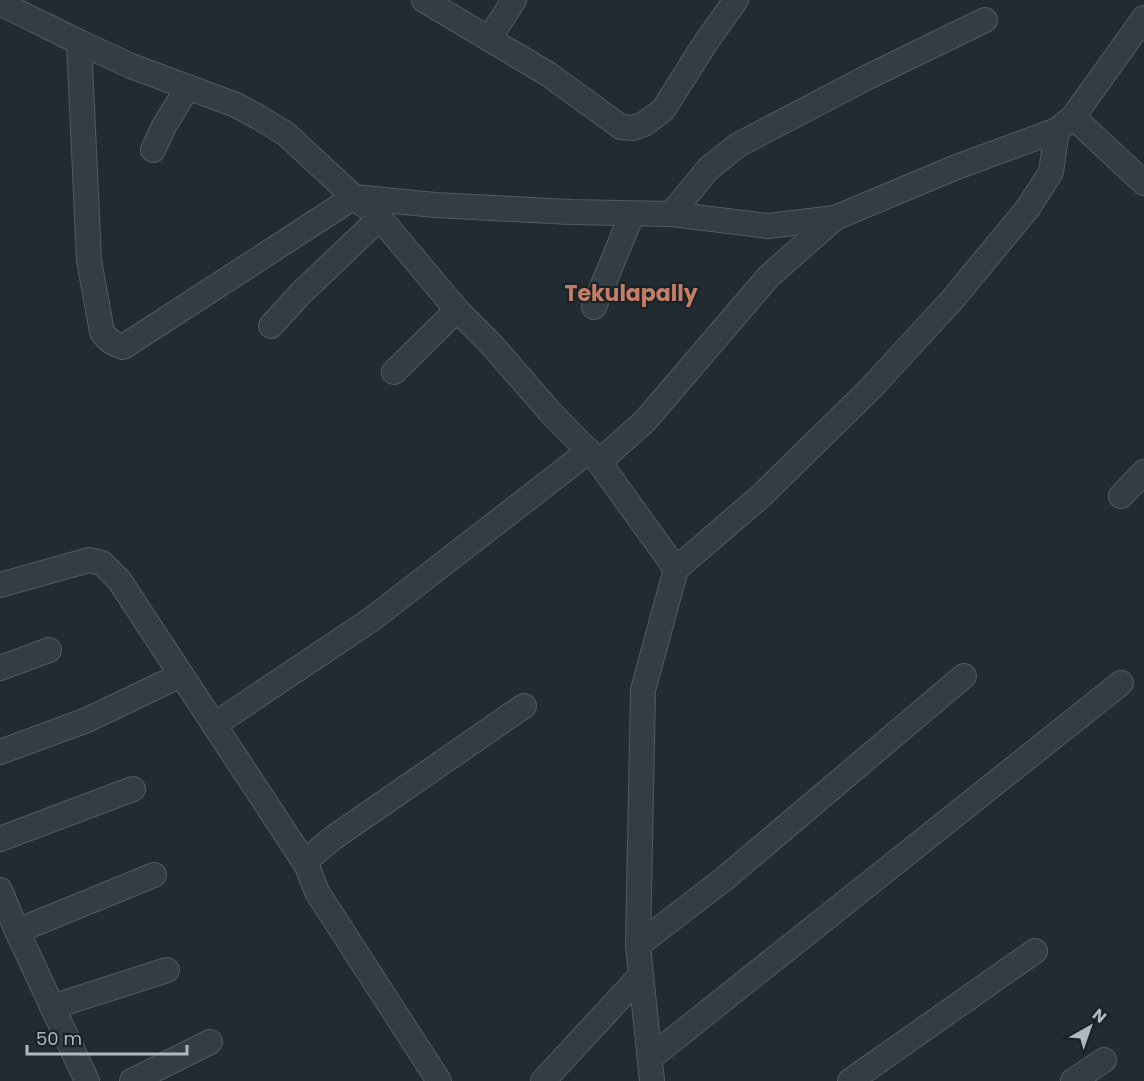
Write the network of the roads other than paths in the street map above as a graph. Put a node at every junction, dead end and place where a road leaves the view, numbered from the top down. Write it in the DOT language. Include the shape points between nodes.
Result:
graph roads {
  1 [pos="424,0"];
  2 [pos="514,0"];
  3 [pos="736,0"];
  4 [pos="0,3"];
  5 [pos="1144,18"];
  6 [pos="985,20"];
  7 [pos="489,39"];
  8 [pos="79,42"];
  9 [pos="188,87"];
  10 [pos="1065,124"];
  11 [pos="153,150"];
  12 [pos="1144,183"];
  13 [pos="354,197"];
  14 [pos="632,214"];
  15 [pos="671,214"];
  16 [pos="380,218"];
  17 [pos="834,218"];
  18 [pos="594,307"];
  19 [pos="457,310"];
  20 [pos="271,326"];
  21 [pos="394,372"];
  22 [pos="594,457"];
  23 [pos="1144,472"];
  24 [pos="1121,496"];
  25 [pos="676,569"];
  26 [pos="0,585"];
  27 [pos="49,650"];
  28 [pos="0,668"];
  29 [pos="181,675"];
  30 [pos="964,676"];
  31 [pos="1121,683"];
  32 [pos="524,706"];
  33 [pos="214,725"];
  34 [pos="0,752"];
  35 [pos="133,789"];
  36 [pos="0,839"];
  37 [pos="307,866"];
  38 [pos="154,875"];
  39 [pos="0,890"];
  40 [pos="17,931"];
  41 [pos="638,945"];
  42 [pos="1035,951"];
  43 [pos="167,970"];
  44 [pos="641,975"];
  45 [pos="52,1006"];
  46 [pos="210,1042"];
  47 [pos="1104,1060"];
  48 [pos="651,1070"];
  49 [pos="87,1081"];
  50 [pos="132,1081"];
  51 [pos="439,1081"];
  52 [pos="543,1081"];
  53 [pos="850,1081"];
  54 [pos="1073,1081"];
  1 -- 7 [label="street"];
  2 -- 7 [label="street"];
  3 -- 7 [label="street" via="663,110 633,128 621,127 548,74"];
  4 -- 8 [label="street"];
  5 -- 10 [label="street"];
  6 -- 15 [label="street" via="738,145 709,168"];
  8 -- 9 [label="street"];
  8 -- 13 [label="street" via="89,260 102,332 114,344 123,347"];
  9 -- 11 [label="street"];
  9 -- 13 [label="street" via="236,105 286,135"];
  10 -- 12 [label="street"];
  10 -- 17 [label="street"];
  10 -- 25 [label="street" via="1051,172 1028,208 952,300 871,388 762,495"];
  13 -- 14 [label="street" via="435,205"];
  13 -- 16 [label="street"];
  14 -- 15 [label="street"];
  14 -- 18 [label="street"];
  15 -- 17 [label="street" via="768,226"];
  16 -- 19 [label="street"];
  16 -- 20 [label="street"];
  17 -- 22 [label="street" via="769,276 645,421"];
  19 -- 21 [label="street"];
  19 -- 22 [label="street"];
  22 -- 25 [label="street"];
  22 -- 33 [label="street" via="372,619"];
  23 -- 24 [label="street"];
  25 -- 41 [label="street" via="643,690"];
  26 -- 29 [label="street" via="89,560 102,563 119,580"];
  27 -- 28 [label="street"];
  29 -- 33 [label="street"];
  29 -- 34 [label="street" via="87,720"];
  30 -- 41 [label="street" via="724,879"];
  31 -- 48 [label="street"];
  32 -- 37 [label="street" via="333,838 309,858"];
  33 -- 37 [label="street"];
  35 -- 36 [label="street"];
  37 -- 51 [label="street" via="318,892"];
  38 -- 40 [label="street"];
  39 -- 40 [label="street"];
  40 -- 45 [label="street"];
  41 -- 44 [label="street"];
  42 -- 53 [label="street"];
  43 -- 45 [label="street"];
  44 -- 48 [label="street"];
  44 -- 52 [label="street"];
  45 -- 49 [label="street"];
  46 -- 50 [label="street"];
  47 -- 54 [label="street"];
}
